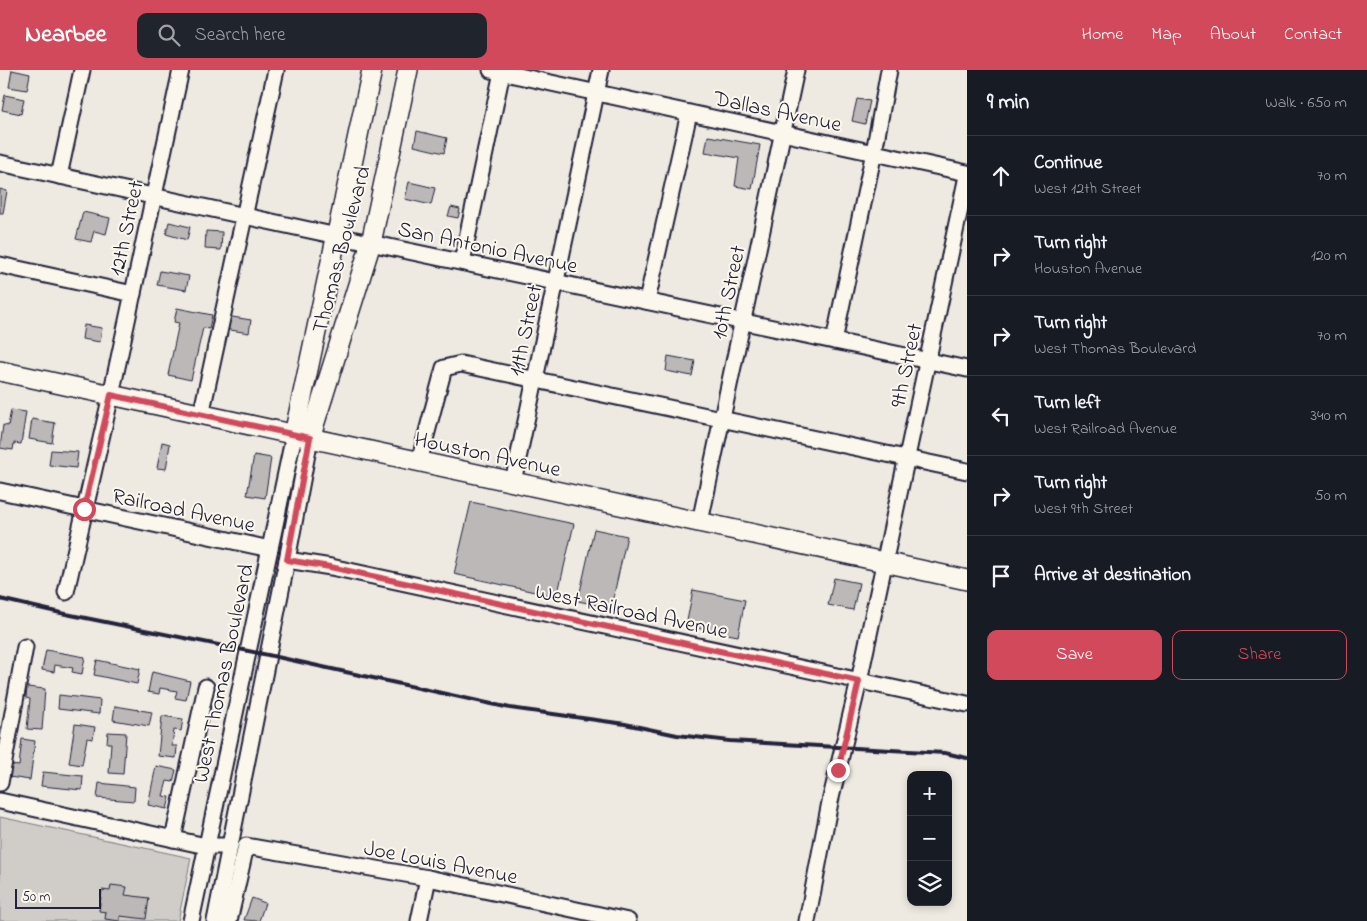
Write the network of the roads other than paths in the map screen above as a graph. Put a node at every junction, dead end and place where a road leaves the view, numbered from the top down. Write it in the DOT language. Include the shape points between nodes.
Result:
graph roads {
  1 [pos="82,70"];
  2 [pos="181,70"];
  3 [pos="276,70"];
  4 [pos="372,70"];
  5 [pos="408,70"];
  6 [pos="601,70"];
  7 [pos="796,70"];
  8 [pos="889,70"];
  9 [pos="497,71"];
  10 [pos="596,93"];
  11 [pos="689,113"];
  12 [pos="782,132"];
  13 [pos="874,152"];
  14 [pos="0,163"];
  15 [pos="967,175"];
  16 [pos="59,176"];
  17 [pos="154,196"];
  18 [pos="244,216"];
  19 [pos="337,236"];
  20 [pos="371,243"];
  21 [pos="462,262"];
  22 [pos="0,265"];
  23 [pos="556,282"];
  24 [pos="133,294"];
  25 [pos="647,301"];
  26 [pos="742,321"];
  27 [pos="834,341"];
  28 [pos="927,361"];
  29 [pos="967,369"];
  30 [pos="0,371"];
  31 [pos="535,379"];
  32 [pos="111,395"];
  33 [pos="201,415"];
  34 [pos="722,419"];
  35 [pos="302,437"];
  36 [pos="907,458"];
  37 [pos="419,462"];
  38 [pos="967,471"];
  39 [pos="513,482"];
  40 [pos="0,492"];
  41 [pos="84,509"];
  42 [pos="700,522"];
  43 [pos="270,549"];
  44 [pos="287,560"];
  45 [pos="885,562"];
  46 [pos="967,580"];
  47 [pos="66,592"];
  48 [pos="25,647"];
  49 [pos="859,681"];
  50 [pos="206,687"];
  51 [pos="967,704"];
  52 [pos="0,783"];
  53 [pos="0,801"];
  54 [pos="173,839"];
  55 [pos="206,846"];
  56 [pos="230,846"];
  57 [pos="428,878"];
  58 [pos="612,919"];
  59 [pos="191,921"];
  60 [pos="214,921"];
  61 [pos="229,921"];
  62 [pos="419,921"];
  63 [pos="628,921"];
  64 [pos="806,921"];
  1 -- 16 [label="street"];
  2 -- 17 [label="street, 12th Street"];
  3 -- 18 [label="street"];
  4 -- 19 [label="main road, Thomas Boulevard"];
  5 -- 20 [label="main road, Thomas Boulevard"];
  6 -- 10 [label="street, 11th Street"];
  7 -- 12 [label="street, 10th Street"];
  8 -- 13 [label="street"];
  9 -- 10 [label="street, Dallas Avenue"];
  9 -- 21 [label="street"];
  10 -- 11 [label="street, Dallas Avenue"];
  10 -- 23 [label="street, 11th Street"];
  11 -- 12 [label="street, Dallas Avenue"];
  11 -- 25 [label="street"];
  12 -- 13 [label="street, Dallas Avenue"];
  12 -- 26 [label="street, 10th Street"];
  13 -- 15 [label="street, Dallas Avenue"];
  13 -- 27 [label="street"];
  14 -- 16 [label="street, San Antonio Avenue"];
  15 -- 28 [label="street, 9th Street"];
  16 -- 17 [label="street, San Antonio Avenue"];
  17 -- 18 [label="street, San Antonio Avenue"];
  17 -- 24 [label="street, 12th Street"];
  18 -- 19 [label="street, San Antonio Avenue"];
  18 -- 33 [label="street"];
  19 -- 20 [label="street, San Antonio Avenue"];
  19 -- 35 [label="main road, Thomas Boulevard"];
  20 -- 21 [label="street, San Antonio Avenue"];
  20 -- 35 [label="main road, Thomas Boulevard"];
  21 -- 23 [label="street, San Antonio Avenue"];
  22 -- 24 [label="street"];
  23 -- 25 [label="street, San Antonio Avenue"];
  23 -- 31 [label="street, 11th Street"];
  24 -- 32 [label="street, 12th Street"];
  25 -- 26 [label="street, San Antonio Avenue"];
  26 -- 27 [label="street, San Antonio Avenue"];
  26 -- 34 [label="street, 10th Street"];
  27 -- 28 [label="street, San Antonio Avenue"];
  28 -- 29 [label="street, San Antonio Avenue"];
  28 -- 36 [label="street, 9th Street"];
  30 -- 32 [label="main road, Houston Avenue"];
  31 -- 34 [label="street"];
  31 -- 37 [label="street" via="461,364 444,368"];
  31 -- 39 [label="street, 11th Street"];
  32 -- 33 [label="main road, Houston Avenue"];
  32 -- 41 [label="street, 12th Street"];
  33 -- 35 [label="main road, Houston Avenue"];
  34 -- 36 [label="street"];
  34 -- 42 [label="street, 10th Street"];
  35 -- 37 [label="main road, Houston Avenue"];
  35 -- 43 [label="street, West Thomas Boulevard"];
  35 -- 44 [label="street, West Thomas Boulevard"];
  36 -- 38 [label="street"];
  36 -- 45 [label="street, 9th Street"];
  37 -- 39 [label="main road, Houston Avenue"];
  39 -- 42 [label="main road, Houston Avenue"];
  40 -- 41 [label="street, Railroad Avenue"];
  41 -- 43 [label="street, Railroad Avenue"];
  41 -- 47 [label="street, 12th Street"];
  42 -- 45 [label="main road, Houston Avenue"];
  43 -- 55 [label="street, West Thomas Boulevard"];
  44 -- 49 [label="street, West Railroad Avenue"];
  44 -- 56 [label="street, West Thomas Boulevard"];
  45 -- 46 [label="main road, Houston Avenue"];
  45 -- 49 [label="street, 9th Street"];
  48 -- 52 [label="street"];
  49 -- 51 [label="street, West Railroad Avenue"];
  49 -- 64 [label="street, 9th Street"];
  50 -- 54 [label="street"];
  53 -- 54 [label="street"];
  54 -- 55 [label="street"];
  55 -- 56 [label="street"];
  55 -- 59 [label="street, West Thomas Boulevard"];
  56 -- 60 [label="street, West Thomas Boulevard"];
  57 -- 58 [label="street, Joe Louis Avenue"];
  57 -- 61 [label="street, Joe Louis Avenue" via="246,846"];
  57 -- 62 [label="street"];
  58 -- 63 [label="street, Joe Louis Avenue"];
}
